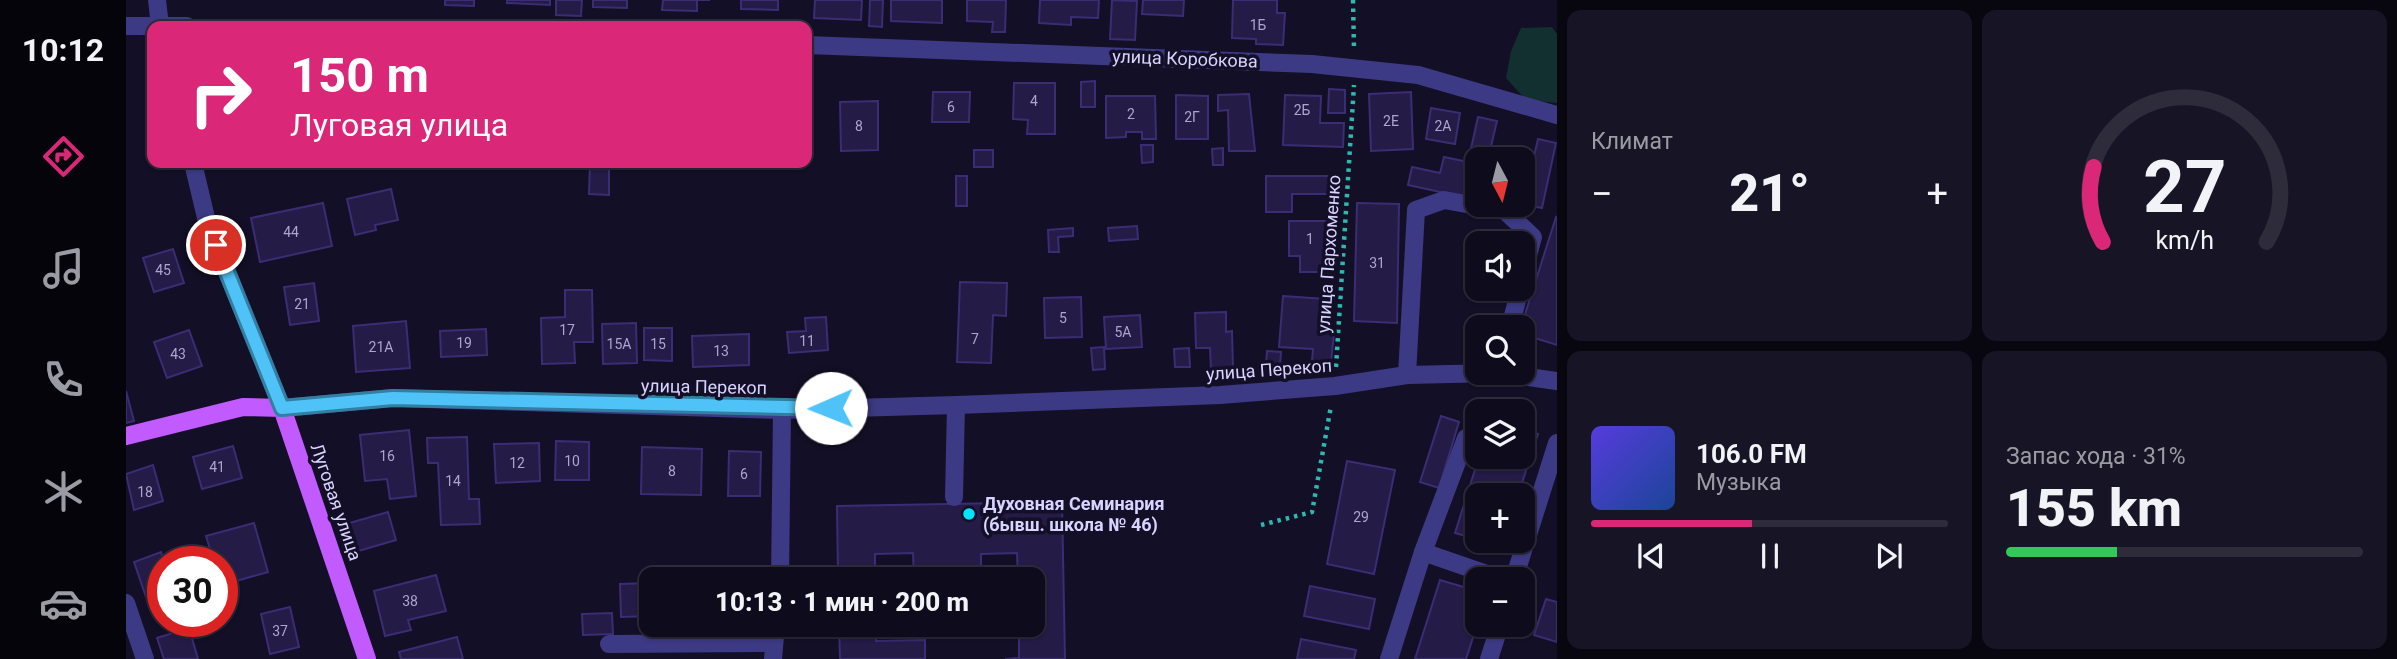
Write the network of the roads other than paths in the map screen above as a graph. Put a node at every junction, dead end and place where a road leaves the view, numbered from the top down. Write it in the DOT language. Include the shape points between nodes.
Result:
graph roads {
  1 [pos="157,0"];
  2 [pos="159,21"];
  3 [pos="126,26"];
  4 [pos="147,26"];
  5 [pos="812,45"];
  6 [pos="1557,115"];
  7 [pos="193,168"];
  8 [pos="1527,231"];
  9 [pos="1465,374"];
  10 [pos="1407,376"];
  11 [pos="1535,377"];
  12 [pos="1557,380"];
  13 [pos="956,405"];
  14 [pos="282,408"];
  15 [pos="782,410"];
  16 [pos="126,436"];
  17 [pos="1465,441"];
  18 [pos="1557,443"];
  19 [pos="954,497"];
  20 [pos="1423,552"];
  21 [pos="780,567"];
  22 [pos="1466,567"];
  23 [pos="1518,567"];
  24 [pos="126,603"];
  25 [pos="1496,637"];
  26 [pos="774,642"];
  27 [pos="609,644"];
  28 [pos="141,658"];
  29 [pos="367,659"];
  30 [pos="1389,659"];
  31 [pos="1489,659"];
  1 -- 2 [label="street"];
  3 -- 4 [label="street"];
  5 -- 6 [label="street, улица Коробкова" via="1312,64 1418,75"];
  7 -- 14 [label="street, Луговая улица" via="207,222"];
  8 -- 10 [label="street" via="1505,211 1444,200 1416,210"];
  9 -- 10 [label="street, улица Перекоп"];
  10 -- 13 [label="street, улица Перекоп" via="1220,395"];
  11 -- 12 [label="street"];
  13 -- 15 [label="street, улица Перекоп"];
  13 -- 19 [label="street"];
  14 -- 15 [label="street, улица Перекоп" via="393,398"];
  14 -- 16 [label="main road, улица Перекоп" via="243,407"];
  14 -- 29 [label="main road, Луговая улица"];
  15 -- 21 [label="street"];
  17 -- 20 [label="street"];
  18 -- 23 [label="street"];
  20 -- 22 [label="street"];
  20 -- 30 [label="street"];
  24 -- 28 [label="street"];
  25 -- 31 [label="street"];
  26 -- 27 [label="street"];
}
